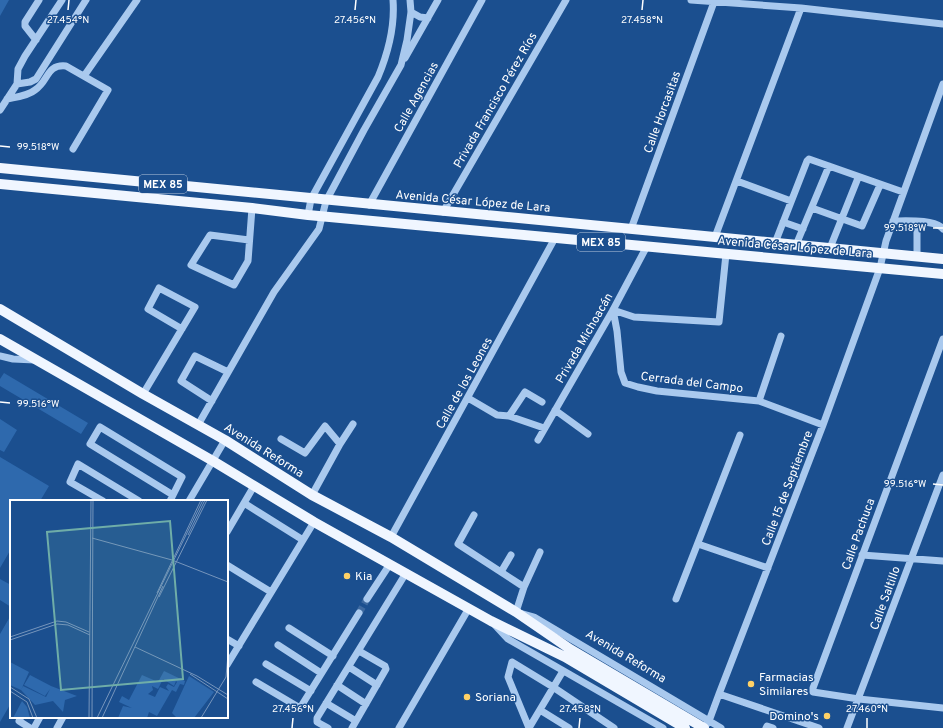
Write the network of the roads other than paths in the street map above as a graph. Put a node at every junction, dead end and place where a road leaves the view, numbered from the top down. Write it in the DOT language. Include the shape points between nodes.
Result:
graph roads {
  1 [pos="39,0"];
  2 [pos="62,0"];
  3 [pos="86,0"];
  4 [pos="137,0"];
  5 [pos="393,0"];
  6 [pos="410,0"];
  7 [pos="438,0"];
  8 [pos="482,0"];
  9 [pos="566,0"];
  10 [pos="691,0"];
  11 [pos="714,2"];
  12 [pos="801,8"];
  13 [pos="410,12"];
  14 [pos="428,18"];
  15 [pos="943,24"];
  16 [pos="36,40"];
  17 [pos="401,66"];
  18 [pos="84,76"];
  19 [pos="17,84"];
  20 [pos="943,84"];
  21 [pos="941,93"];
  22 [pos="7,99"];
  23 [pos="0,110"];
  24 [pos="352,122"];
  25 [pos="364,130"];
  26 [pos="73,149"];
  27 [pos="829,166"];
  28 [pos="0,168"];
  29 [pos="858,178"];
  30 [pos="737,181"];
  31 [pos="0,184"];
  32 [pos="880,185"];
  33 [pos="903,192"];
  34 [pos="311,199"];
  35 [pos="326,200"];
  36 [pos="791,201"];
  37 [pos="369,205"];
  38 [pos="252,208"];
  39 [pos="812,208"];
  40 [pos="443,212"];
  41 [pos="308,215"];
  42 [pos="322,216"];
  43 [pos="841,219"];
  44 [pos="893,220"];
  45 [pos="783,222"];
  46 [pos="917,222"];
  47 [pos="803,229"];
  48 [pos="943,229"];
  49 [pos="631,230"];
  50 [pos="555,238"];
  51 [pos="715,238"];
  52 [pos="249,240"];
  53 [pos="775,243"];
  54 [pos="796,245"];
  55 [pos="647,246"];
  56 [pos="830,248"];
  57 [pos="883,253"];
  58 [pos="726,254"];
  59 [pos="917,257"];
  60 [pos="943,259"];
  61 [pos="880,268"];
  62 [pos="943,274"];
  63 [pos="0,309"];
  64 [pos="613,310"];
  65 [pos="182,329"];
  66 [pos="780,336"];
  67 [pos="0,339"];
  68 [pos="943,339"];
  69 [pos="0,356"];
  70 [pos="35,360"];
  71 [pos="228,372"];
  72 [pos="143,394"];
  73 [pos="468,398"];
  74 [pos="212,401"];
  75 [pos="759,401"];
  76 [pos="542,402"];
  77 [pos="555,410"];
  78 [pos="509,416"];
  79 [pos="353,424"];
  80 [pos="198,425"];
  81 [pos="823,425"];
  82 [pos="544,428"];
  83 [pos="588,434"];
  84 [pos="740,435"];
  85 [pos="281,439"];
  86 [pos="225,440"];
  87 [pos="538,440"];
  88 [pos="340,444"];
  89 [pos="213,460"];
  90 [pos="943,475"];
  91 [pos="254,486"];
  92 [pos="312,495"];
  93 [pos="171,498"];
  94 [pos="101,500"];
  95 [pos="137,500"];
  96 [pos="190,500"];
  97 [pos="244,503"];
  98 [pos="474,515"];
  99 [pos="314,522"];
  100 [pos="228,530"];
  101 [pos="391,537"];
  102 [pos="303,540"];
  103 [pos="698,544"];
  104 [pos="540,552"];
  105 [pos="511,555"];
  106 [pos="862,555"];
  107 [pos="911,558"];
  108 [pos="943,561"];
  109 [pos="390,564"];
  110 [pos="228,566"];
  111 [pos="768,568"];
  112 [pos="501,572"];
  113 [pos="406,573"];
  114 [pos="524,587"];
  115 [pos="271,592"];
  116 [pos="367,600"];
  117 [pos="676,600"];
  118 [pos="469,608"];
  119 [pos="516,612"];
  120 [pos="359,613"];
  121 [pos="491,621"];
  122 [pos="289,628"];
  123 [pos="228,640"];
  124 [pos="278,645"];
  125 [pos="239,646"];
  126 [pos="359,651"];
  127 [pos="333,656"];
  128 [pos="228,663"];
  129 [pos="266,664"];
  130 [pos="349,667"];
  131 [pos="563,671"];
  132 [pos="322,674"];
  133 [pos="256,682"];
  134 [pos="337,685"];
  135 [pos="377,685"];
  136 [pos="553,688"];
  137 [pos="311,691"];
  138 [pos="719,694"];
  139 [pos="859,699"];
  140 [pos="326,703"];
  141 [pos="366,704"];
  142 [pos="943,708"];
  143 [pos="540,710"];
  144 [pos="20,718"];
  145 [pos="39,718"];
  146 [pos="62,718"];
  147 [pos="795,720"];
  148 [pos="354,725"];
  149 [pos="705,726"];
  150 [pos="30,728"];
  151 [pos="34,728"];
  152 [pos="57,728"];
  153 [pos="328,728"];
  154 [pos="399,728"];
  155 [pos="529,728"];
  156 [pos="569,728"];
  157 [pos="614,728"];
  158 [pos="663,728"];
  159 [pos="685,728"];
  160 [pos="722,728"];
  161 [pos="766,728"];
  162 [pos="773,728"];
  163 [pos="792,728"];
  164 [pos="819,728"];
  165 [pos="847,728"];
  1 -- 16 [label="street" via="25,22 25,26"];
  2 -- 16 [label="street"];
  3 -- 19 [label="street" via="36,79"];
  4 -- 18 [label="street"];
  5 -- 24 [label="street" via="393,22 386,57 378,77"];
  6 -- 13 [label="street"];
  7 -- 14 [label="street"];
  8 -- 37 [label="street, Calle Agencias"];
  9 -- 40 [label="street, Privada Francisco Pérez Ríos"];
  10 -- 11 [label="street"];
  11 -- 12 [label="street"];
  11 -- 49 [label="street, Calle Horcasitas"];
  12 -- 15 [label="street"];
  12 -- 30 [label="street"];
  13 -- 14 [label="street"];
  13 -- 17 [label="street"];
  14 -- 17 [label="street"];
  16 -- 19 [label="street" via="18,69"];
  17 -- 25 [label="street"];
  18 -- 22 [label="street" via="66,66 60,66 54,68 36,90"];
  18 -- 26 [label="street" via="108,90"];
  19 -- 22 [label="street"];
  20 -- 21 [label="street, Calle 15 de Septiembre"];
  21 -- 33 [label="street, Calle 15 de Septiembre"];
  22 -- 23 [label="street"];
  24 -- 25 [label="street"];
  24 -- 34 [label="street"];
  25 -- 35 [label="street"];
  27 -- 29 [label="street"];
  27 -- 36 [label="street" via="811,159 807,161"];
  27 -- 39 [label="street"];
  28 -- 34 [label="main road, Avenida César López de Lara / MEX 85"];
  29 -- 32 [label="street"];
  29 -- 43 [label="street"];
  30 -- 36 [label="street"];
  30 -- 51 [label="street"];
  31 -- 38 [label="main road, Avenida César López de Lara / MEX 85"];
  32 -- 33 [label="street"];
  32 -- 43 [label="street" via="862,226"];
  33 -- 44 [label="street, Calle 15 de Septiembre"];
  34 -- 35 [label="main road, Avenida César López de Lara / MEX 85"];
  34 -- 41 [label="street"];
  35 -- 37 [label="main road, Avenida César López de Lara / MEX 85"];
  35 -- 42 [label="street"];
  36 -- 45 [label="street"];
  37 -- 40 [label="main road, Avenida César López de Lara / MEX 85"];
  38 -- 41 [label="main road, Avenida César López de Lara / MEX 85"];
  38 -- 52 [label="street"];
  39 -- 43 [label="street"];
  39 -- 47 [label="street"];
  40 -- 49 [label="main road, Avenida César López de Lara / MEX 85"];
  41 -- 42 [label="main road, Avenida César López de Lara / MEX 85"];
  42 -- 50 [label="main road, Avenida César López de Lara / MEX 85"];
  42 -- 71 [label="street" via="319,229 274,292"];
  43 -- 56 [label="street"];
  44 -- 46 [label="street"];
  44 -- 57 [label="street, Calle 15 de Septiembre"];
  45 -- 47 [label="street"];
  45 -- 53 [label="street"];
  46 -- 48 [label="street" via="936,223"];
  46 -- 59 [label="street"];
  47 -- 54 [label="street"];
  49 -- 51 [label="main road, Avenida César López de Lara / MEX 85"];
  50 -- 55 [label="main road, Avenida César López de Lara / MEX 85"];
  50 -- 73 [label="street, Calle de los Leones"];
  51 -- 53 [label="main road, Avenida César López de Lara / MEX 85"];
  52 -- 52 [label="street" via="248,261 234,285 191,265 210,235"];
  53 -- 54 [label="main road, Avenida César López de Lara / MEX 85"];
  54 -- 56 [label="main road, Avenida César López de Lara / MEX 85"];
  55 -- 58 [label="main road, Avenida César López de Lara / MEX 85"];
  55 -- 64 [label="street, Privada Michoacán"];
  56 -- 57 [label="main road, Avenida César López de Lara / MEX 85"];
  57 -- 59 [label="main road, Avenida César López de Lara / MEX 85"];
  57 -- 61 [label="street, Calle 15 de Septiembre"];
  58 -- 61 [label="main road, Avenida César López de Lara / MEX 85"];
  58 -- 64 [label="street" via="718,322 634,317"];
  59 -- 60 [label="main road, Avenida César López de Lara / MEX 85"];
  61 -- 62 [label="main road, Avenida César López de Lara / MEX 85"];
  61 -- 81 [label="street, Calle 15 de Septiembre"];
  63 -- 72 [label="main road, Avenida Reforma"];
  64 -- 75 [label="street, Cerrada del Campo" via="621,372 625,383 657,391"];
  64 -- 77 [label="street, Privada Michoacán"];
  65 -- 65 [label="street" via="148,309 160,288 195,307"];
  65 -- 72 [label="street"];
  66 -- 75 [label="street, Cerrada del Campo"];
  67 -- 70 [label="main road"];
  68 -- 106 [label="street, Calle Pachuca"];
  69 -- 70 [label="street"];
  70 -- 89 [label="main road"];
  71 -- 74 [label="street"];
  71 -- 74 [label="street" via="195,356 181,381"];
  72 -- 80 [label="main road, Avenida Reforma"];
  73 -- 78 [label="street" via="497,416"];
  73 -- 101 [label="street, Calle de los Leones"];
  74 -- 80 [label="street"];
  75 -- 81 [label="street, Cerrada del Campo"];
  76 -- 78 [label="street" via="525,392"];
  77 -- 82 [label="street, Privada Michoacán"];
  77 -- 83 [label="street"];
  78 -- 82 [label="street"];
  79 -- 88 [label="street"];
  80 -- 86 [label="main road, Avenida Reforma"];
  81 -- 111 [label="street, Calle 15 de Septiembre"];
  82 -- 87 [label="street, Privada Michoacán"];
  84 -- 103 [label="street"];
  85 -- 88 [label="street" via="305,453 325,426"];
  86 -- 89 [label="street"];
  86 -- 92 [label="main road, Avenida Reforma"];
  88 -- 92 [label="street"];
  89 -- 91 [label="main road"];
  89 -- 96 [label="street"];
  90 -- 107 [label="street, Calle Saltillo"];
  91 -- 97 [label="street"];
  91 -- 99 [label="main road"];
  92 -- 101 [label="main road, Avenida Reforma"];
  93 -- 93 [label="street" via="182,476 100,427 90,444"];
  94 -- 95 [label="street" via="70,482 78,464"];
  97 -- 100 [label="street"];
  97 -- 102 [label="street"];
  98 -- 112 [label="street" via="458,544"];
  99 -- 102 [label="street"];
  99 -- 109 [label="main road"];
  101 -- 119 [label="main road, Avenida Reforma"];
  102 -- 115 [label="street"];
  103 -- 111 [label="street"];
  103 -- 117 [label="street"];
  104 -- 114 [label="street"];
  105 -- 112 [label="street"];
  106 -- 107 [label="street"];
  106 -- 139 [label="street, Calle Pachuca" via="813,688 813,692"];
  107 -- 108 [label="street"];
  107 -- 139 [label="street, Calle Saltillo"];
  109 -- 113 [label="main road"];
  109 -- 116 [label="street"];
  110 -- 115 [label="street"];
  111 -- 138 [label="street, Calle 15 de Septiembre"];
  112 -- 114 [label="street"];
  113 -- 118 [label="main road"];
  113 -- 126 [label="street"];
  114 -- 119 [label="street"];
  115 -- 125 [label="street"];
  118 -- 121 [label="main road"];
  118 -- 154 [label="street"];
  119 -- 149 [label="main road, Avenida Reforma" via="570,649"];
  120 -- 127 [label="street"];
  121 -- 131 [label="street" via="508,639"];
  121 -- 159 [label="main road" via="566,657"];
  122 -- 127 [label="street"];
  123 -- 125 [label="street"];
  124 -- 132 [label="street"];
  125 -- 128 [label="street"];
  126 -- 130 [label="street"];
  126 -- 135 [label="street" via="385,666 386,669"];
  127 -- 132 [label="street"];
  129 -- 137 [label="street"];
  130 -- 134 [label="street"];
  130 -- 135 [label="street"];
  131 -- 136 [label="street"];
  131 -- 158 [label="street"];
  132 -- 137 [label="street"];
  133 -- 137 [label="street" via="300,708"];
  134 -- 140 [label="street"];
  134 -- 141 [label="street"];
  135 -- 141 [label="street"];
  136 -- 143 [label="street"];
  136 -- 155 [label="street" via="512,662 508,677"];
  136 -- 157 [label="street"];
  138 -- 147 [label="street"];
  138 -- 149 [label="street, Calle 15 de Septiembre"];
  139 -- 142 [label="street"];
  139 -- 165 [label="street, Calle Saltillo"];
  140 -- 148 [label="street"];
  140 -- 153 [label="street" via="317,722"];
  141 -- 148 [label="street"];
  143 -- 155 [label="street"];
  143 -- 156 [label="street"];
  144 -- 150 [label="street" via="19,721"];
  145 -- 151 [label="street"];
  146 -- 152 [label="street"];
  147 -- 163 [label="street"];
  147 -- 164 [label="street"];
  149 -- 160 [label="street, Avenida Reforma"];
  161 -- 162 [label="street"];
}
